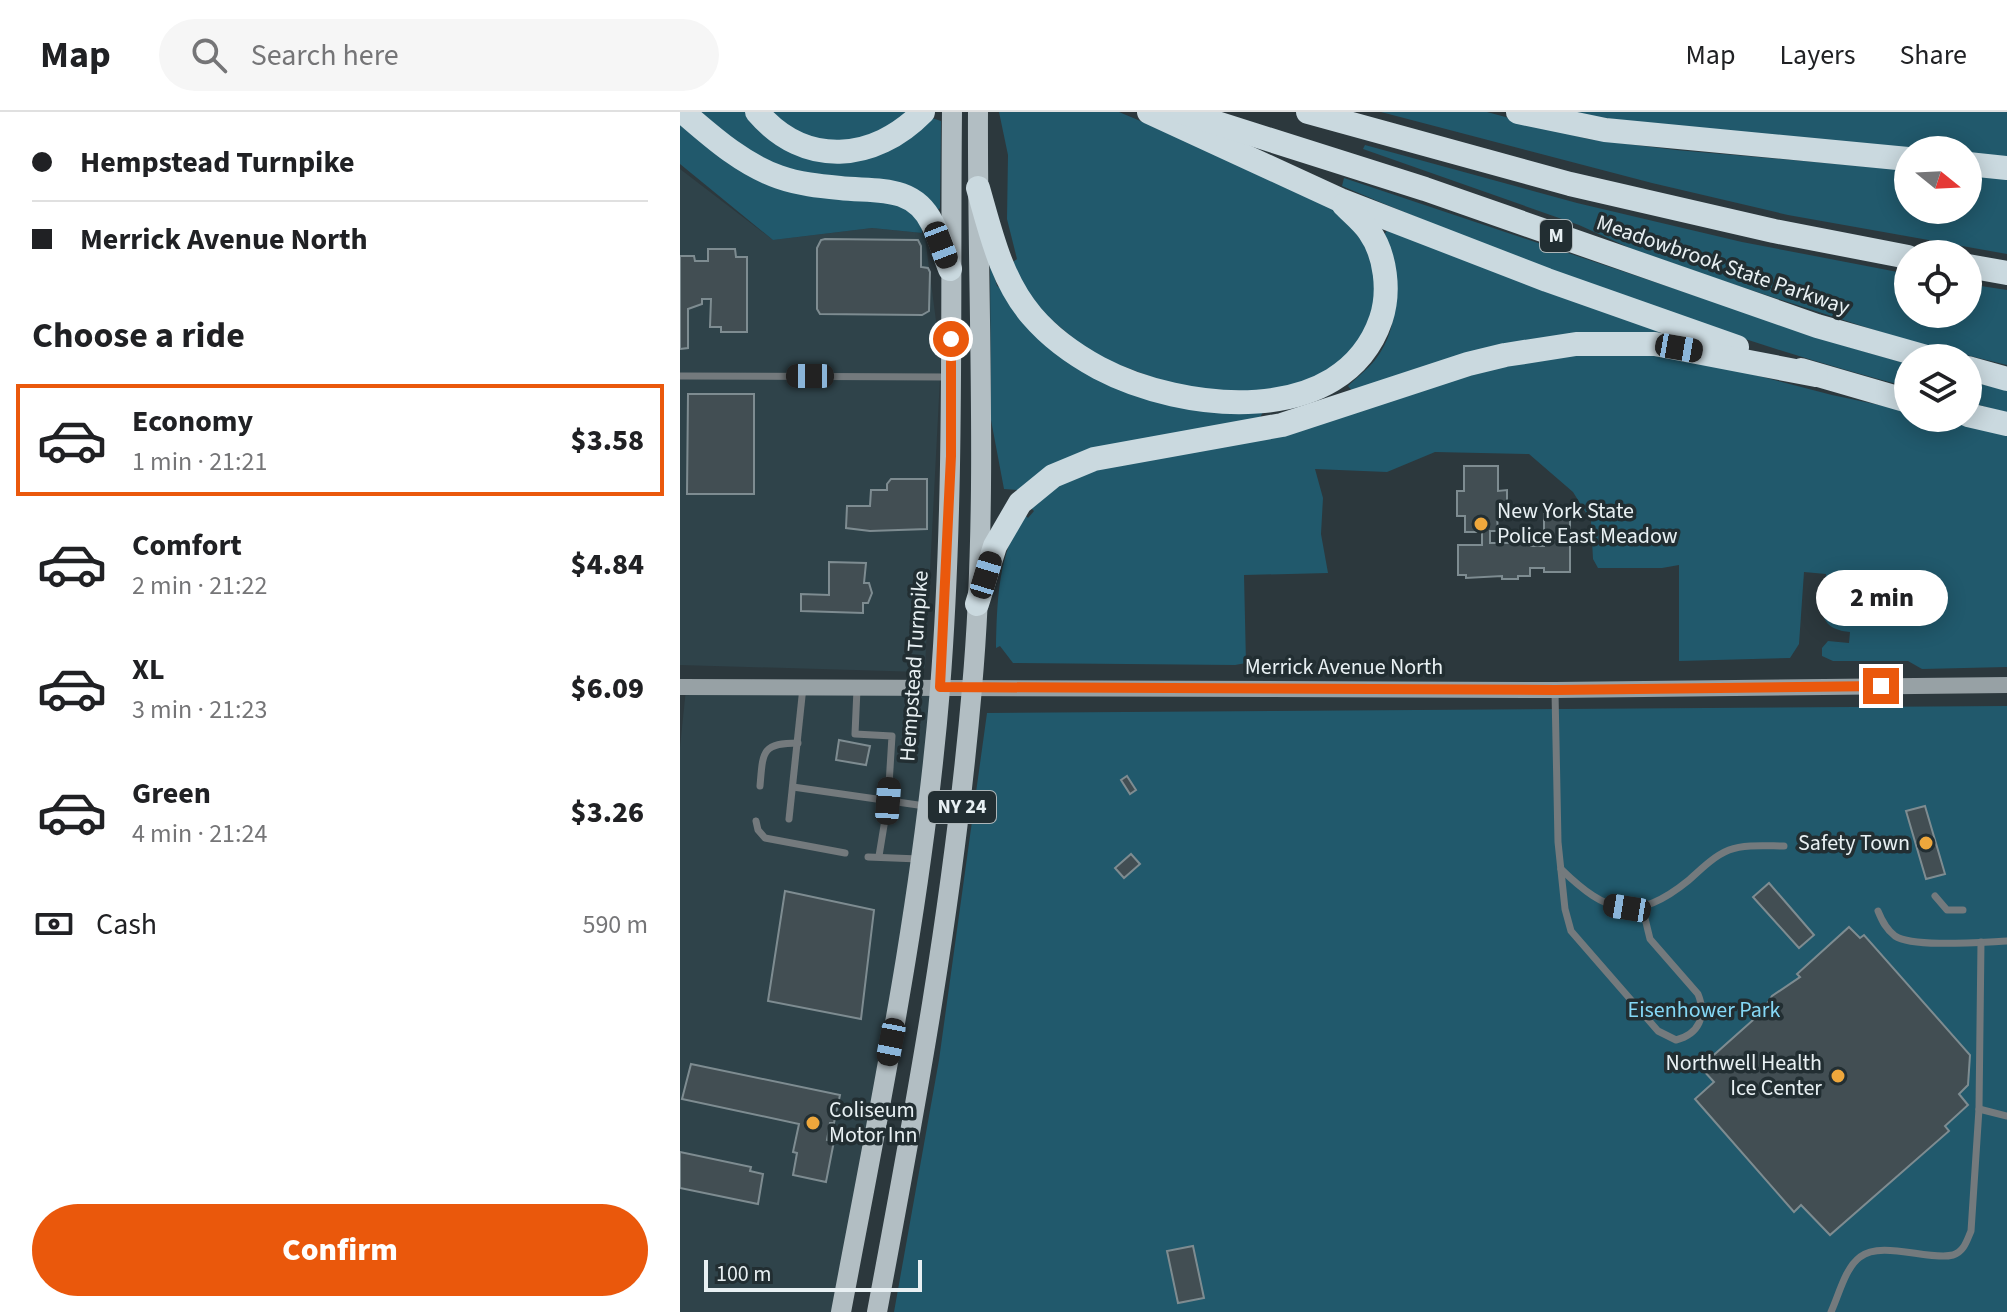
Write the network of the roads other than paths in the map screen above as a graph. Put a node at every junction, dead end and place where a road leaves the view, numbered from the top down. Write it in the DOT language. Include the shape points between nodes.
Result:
graph roads {
  1 [pos="683,112"];
  2 [pos="757,112"];
  3 [pos="923,112"];
  4 [pos="952,112"];
  5 [pos="978,112"];
  6 [pos="1149,112"];
  7 [pos="1182,112"];
  8 [pos="1308,112"];
  9 [pos="1518,112"];
  10 [pos="1894,158"];
  11 [pos="1982,165"];
  12 [pos="2007,168"];
  13 [pos="978,188"];
  14 [pos="1340,200"];
  15 [pos="1894,254"];
  16 [pos="1982,266"];
  17 [pos="2007,267"];
  18 [pos="950,269"];
  19 [pos="1982,269"];
  20 [pos="2007,273"];
  21 [pos="1894,348"];
  22 [pos="1982,372"];
  23 [pos="1816,375"];
  24 [pos="680,376"];
  25 [pos="952,377"];
  26 [pos="2007,379"];
  27 [pos="1894,397"];
  28 [pos="1982,418"];
  29 [pos="2007,424"];
  30 [pos="977,604"];
  31 [pos="2007,685"];
  32 [pos="857,686"];
  33 [pos="680,687"];
  34 [pos="803,687"];
  35 [pos="940,687"];
  36 [pos="972,687"];
  37 [pos="1555,690"];
  38 [pos="798,743"];
  39 [pos="760,786"];
  40 [pos="793,787"];
  41 [pos="888,801"];
  42 [pos="927,806"];
  43 [pos="789,819"];
  44 [pos="756,821"];
  45 [pos="1784,846"];
  46 [pos="845,853"];
  47 [pos="879,856"];
  48 [pos="868,857"];
  49 [pos="922,859"];
  50 [pos="1561,869"];
  51 [pos="1935,896"];
  52 [pos="1642,906"];
  53 [pos="1963,910"];
  54 [pos="1878,911"];
  55 [pos="2007,941"];
  56 [pos="1981,942"];
  57 [pos="1979,1109"];
  58 [pos="2007,1116"];
  59 [pos="841,1312"];
  60 [pos="877,1312"];
  61 [pos="1831,1312"];
  1 -- 18 [label="highway" via="736,155 780,177 843,189 885,189 912,201 931,220"];
  2 -- 3 [label="highway" via="793,141 837,152 886,141"];
  4 -- 18 [label="main road, Hempstead Turnpike / NY 24"];
  5 -- 13 [label="main road, NY 24"];
  6 -- 14 [label="highway"];
  7 -- 21 [label="highway, Meadowbrook State Parkway / M"];
  8 -- 15 [label="highway, Meadowbrook State Parkway" via="1570,184"];
  9 -- 10 [label="highway" via="1605,130"];
  11 -- 12 [label="highway"];
  13 -- 14 [label="highway" via="1011,286 1059,342 1133,383 1231,402 1276,400 1314,390 1343,375 1369,347 1384,310 1380,252 1369,231"];
  13 -- 30 [label="main road, NY 24"];
  14 -- 23 [label="highway"];
  16 -- 17 [label="highway"];
  18 -- 25 [label="main road, Hempstead Turnpike / NY 24"];
  19 -- 20 [label="highway"];
  22 -- 26 [label="highway"];
  23 -- 27 [label="highway"];
  23 -- 30 [label="highway" via="1655,344 1576,344 1468,364 1282,425 1094,459 1043,482 1020,503 995,546"];
  24 -- 25 [label="lane"];
  25 -- 35 [label="main road, Hempstead Turnpike / NY 24"];
  28 -- 29 [label="highway"];
  30 -- 36 [label="main road, NY 24"];
  31 -- 37 [label="main road, Merrick Avenue North"];
  32 -- 34 [label="main road, Merrick Avenue North"];
  32 -- 35 [label="main road, Merrick Avenue North"];
  32 -- 41 [label="lane" via="855,734 892,736"];
  33 -- 34 [label="main road, Merrick Avenue North"];
  34 -- 38 [label="lane"];
  35 -- 36 [label="main road, Merrick Avenue North"];
  35 -- 42 [label="main road, Hempstead Turnpike / NY 24"];
  36 -- 37 [label="main road, Merrick Avenue North"];
  36 -- 60 [label="main road, NY 24" via="944,942"];
  37 -- 50 [label="lane"];
  38 -- 39 [label="lane" via="775,743 766,751"];
  38 -- 40 [label="lane"];
  40 -- 41 [label="lane"];
  40 -- 43 [label="lane"];
  41 -- 42 [label="lane"];
  41 -- 47 [label="lane"];
  42 -- 49 [label="main road, Hempstead Turnpike / NY 24"];
  44 -- 46 [label="lane" via="765,838"];
  45 -- 52 [label="lane" via="1730,849 1669,896"];
  47 -- 48 [label="lane"];
  47 -- 49 [label="lane"];
  49 -- 59 [label="main road, Hempstead Turnpike / NY 24"];
  50 -- 52 [label="lane" via="1603,904"];
  50 -- 52 [label="lane" via="1571,931 1658,1031 1676,1040 1686,1038 1696,1031 1702,1003 1650,939"];
  51 -- 53 [label="lane" via="1947,910"];
  54 -- 56 [label="lane" via="1897,938 1917,943"];
  55 -- 56 [label="lane"];
  56 -- 57 [label="lane"];
  57 -- 58 [label="lane"];
  57 -- 61 [label="lane" via="1971,1231 1965,1247 1953,1255 1876,1250 1861,1256"];
}
